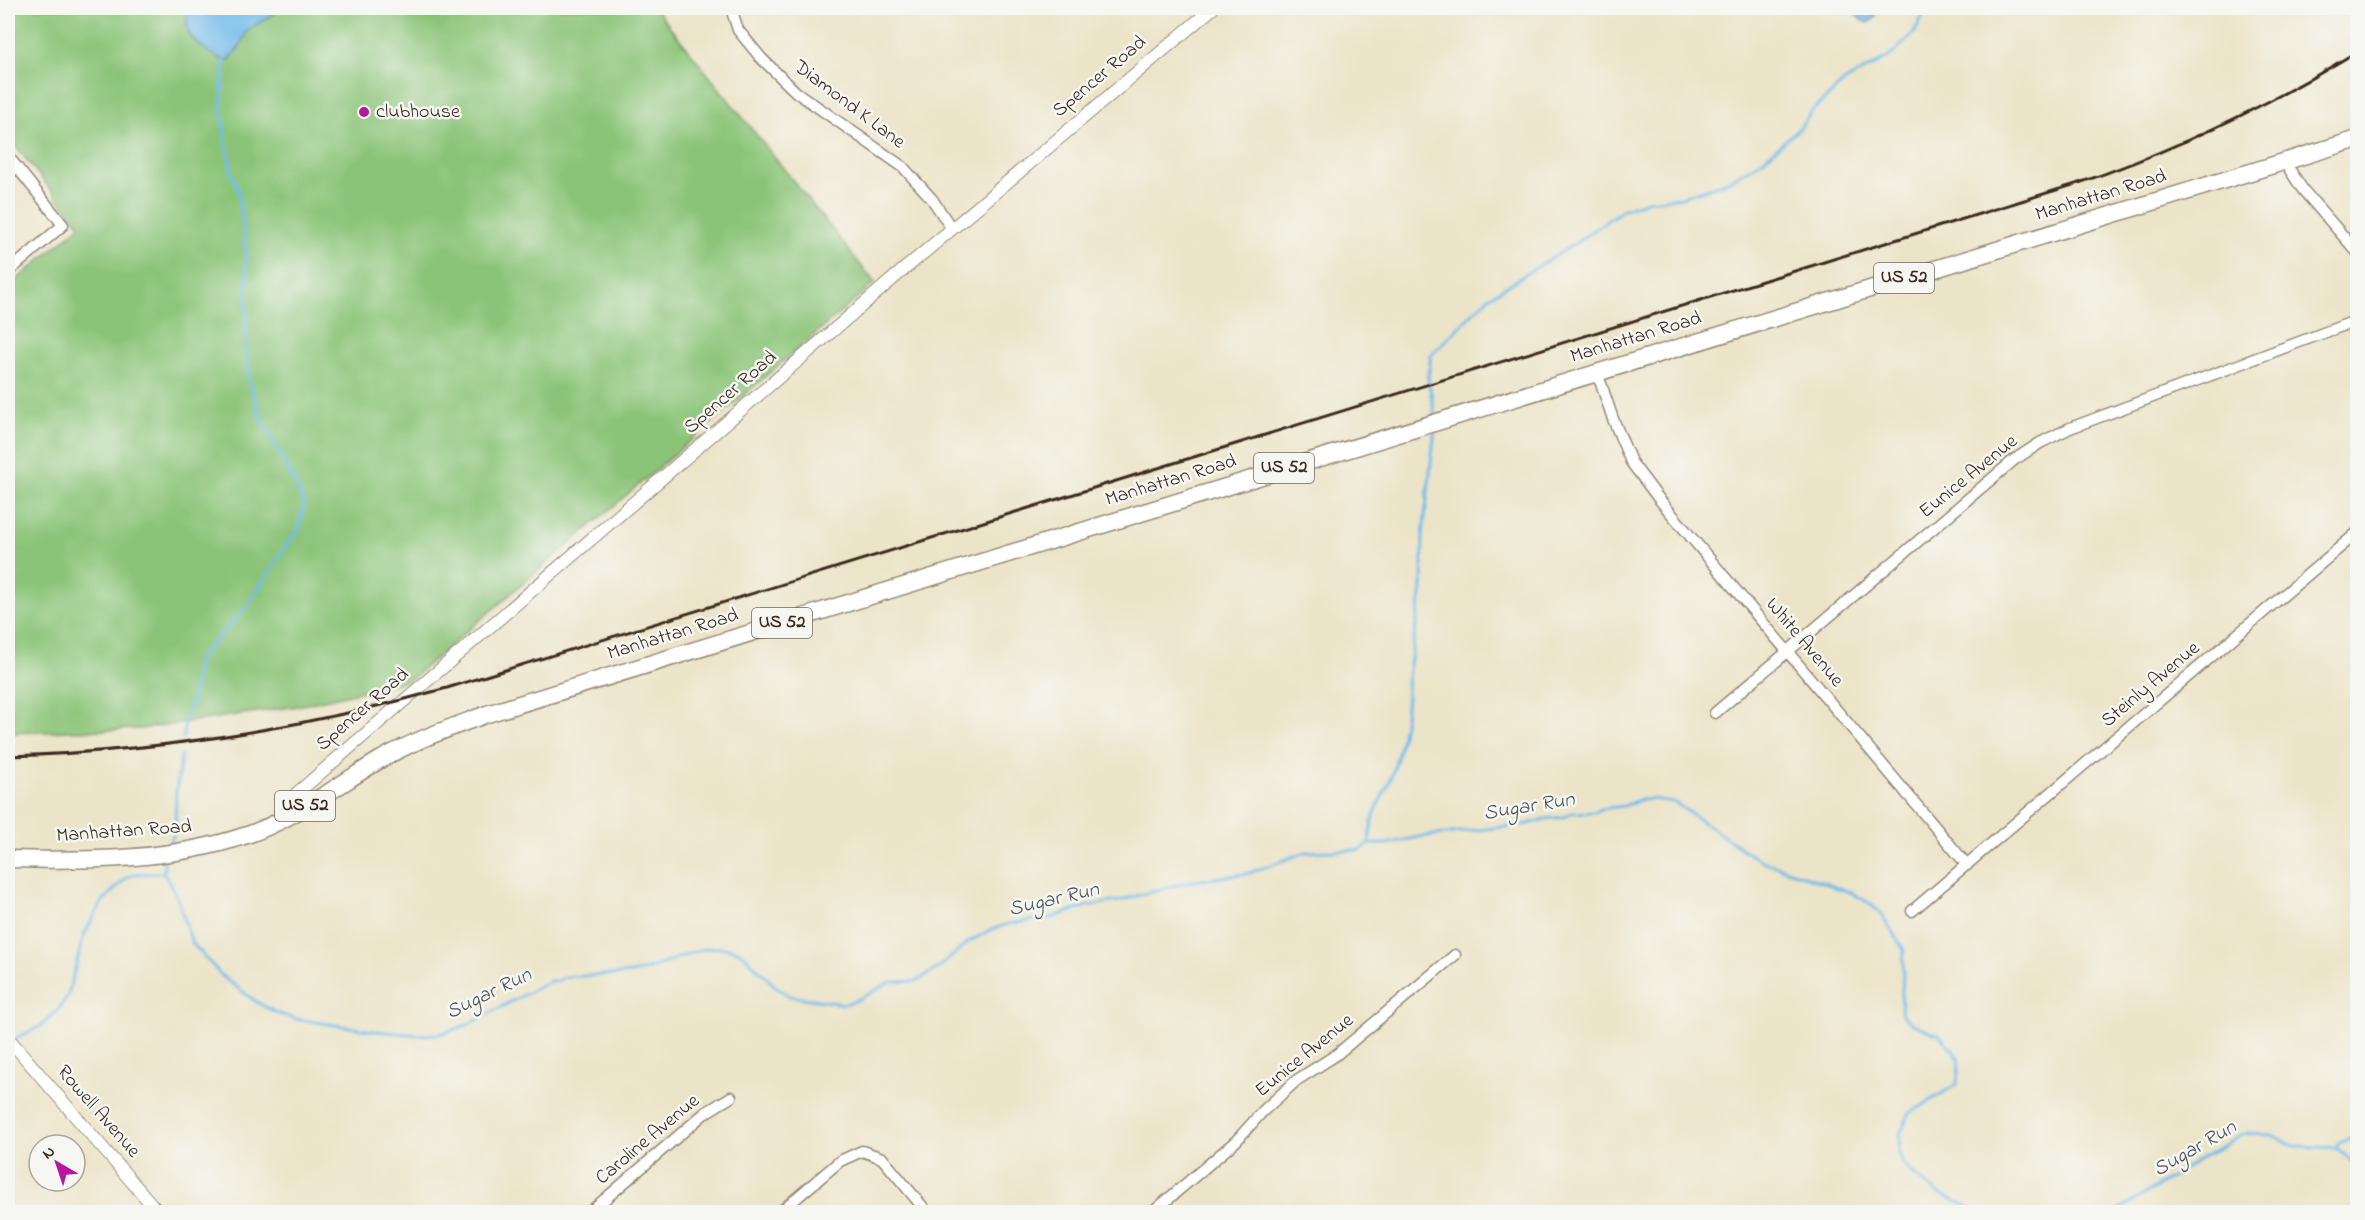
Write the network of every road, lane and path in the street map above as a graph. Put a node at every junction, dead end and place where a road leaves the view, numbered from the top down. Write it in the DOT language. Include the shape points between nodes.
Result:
graph roads {
  1 [pos="731,8"];
  2 [pos="1212,8"];
  3 [pos="2358,139"];
  4 [pos="8,156"];
  5 [pos="2284,161"];
  6 [pos="952,229"];
  7 [pos="2358,253"];
  8 [pos="8,272"];
  9 [pos="2358,320"];
  10 [pos="1597,372"];
  11 [pos="2358,532"];
  12 [pos="1789,653"];
  13 [pos="1715,713"];
  14 [pos="286,817"];
  15 [pos="8,859"];
  16 [pos="1967,865"];
  17 [pos="1912,911"];
  18 [pos="1455,955"];
  19 [pos="8,1038"];
  20 [pos="731,1097"];
  21 [pos="158,1212"];
  22 [pos="590,1212"];
  23 [pos="780,1212"];
  24 [pos="927,1212"];
  25 [pos="1153,1212"];
  1 -- 6 [label="street, Diamond K Lane" via="738,30 761,58 796,92 903,167"];
  2 -- 6 [label="street, Spencer Road"];
  3 -- 5 [label="main road, Manhattan Road / US 52"];
  4 -- 8 [label="street" via="63,225"];
  5 -- 7 [label="street" via="2303,190"];
  5 -- 10 [label="main road, Manhattan Road / US 52"];
  6 -- 14 [label="street, Spencer Road" via="296,794"];
  9 -- 12 [label="street, Eunice Avenue" via="2040,443 2014,460"];
  10 -- 12 [label="street, White Avenue" via="1631,462"];
  10 -- 14 [label="main road, Manhattan Road / US 52" via="487,714 430,735 381,760"];
  11 -- 16 [label="street, Steinly Avenue"];
  12 -- 13 [label="street, Eunice Avenue"];
  12 -- 16 [label="street, White Avenue"];
  14 -- 15 [label="main road, Manhattan Road / US 52" via="212,845 163,854"];
  16 -- 17 [label="street"];
  18 -- 25 [label="street, Eunice Avenue" via="1336,1055 1297,1080 1236,1141"];
  19 -- 21 [label="street, Rowell Avenue"];
  20 -- 22 [label="street, Caroline Avenue" via="705,1113"];
  23 -- 24 [label="street" via="840,1161 862,1151 882,1158"];
}
